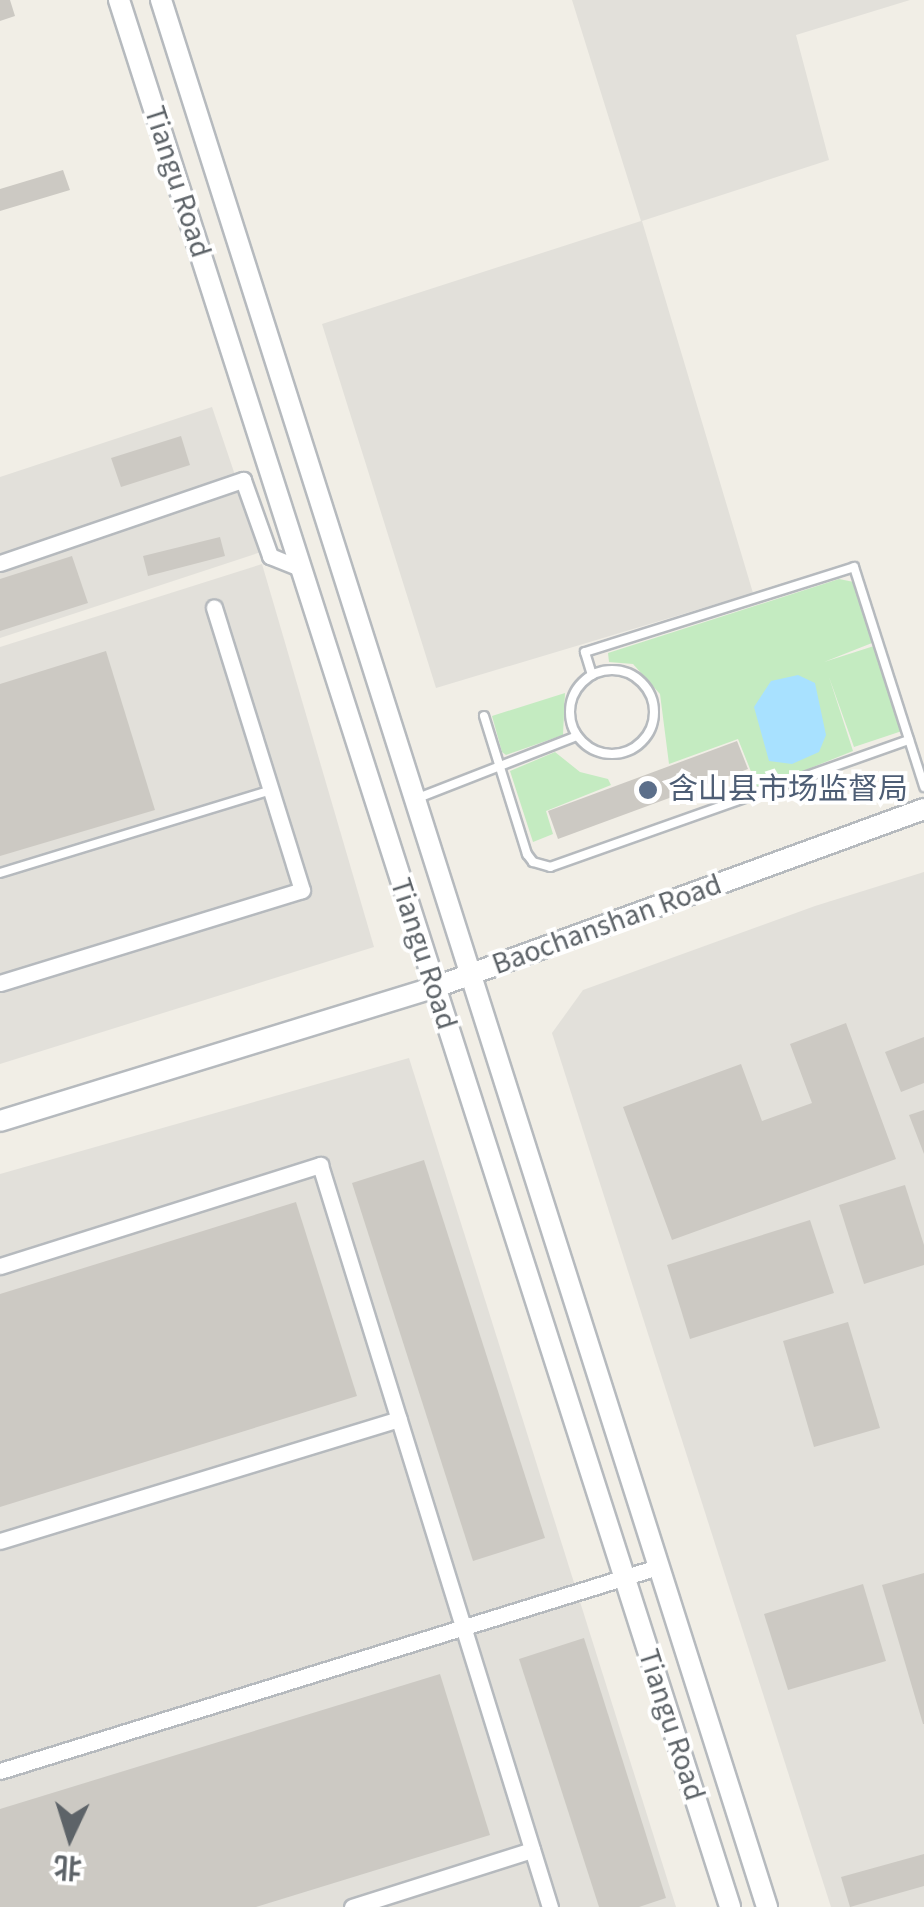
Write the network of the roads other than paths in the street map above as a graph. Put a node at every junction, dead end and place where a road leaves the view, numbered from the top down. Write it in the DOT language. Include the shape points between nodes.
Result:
graph roads {
  1 [pos="119,0"];
  2 [pos="161,0"];
  3 [pos="0,562"];
  4 [pos="302,569"];
  5 [pos="214,607"];
  6 [pos="592,675"];
  7 [pos="484,716"];
  8 [pos="578,736"];
  9 [pos="909,740"];
  10 [pos="500,765"];
  11 [pos="924,787"];
  12 [pos="272,790"];
  13 [pos="415,799"];
  14 [pos="924,810"];
  15 [pos="0,872"];
  16 [pos="470,975"];
  17 [pos="0,983"];
  18 [pos="433,988"];
  19 [pos="0,1121"];
  20 [pos="0,1266"];
  21 [pos="398,1419"];
  22 [pos="0,1541"];
  23 [pos="658,1568"];
  24 [pos="624,1578"];
  25 [pos="464,1628"];
  26 [pos="0,1771"];
  27 [pos="532,1850"];
  28 [pos="352,1907"];
  29 [pos="550,1907"];
  30 [pos="730,1907"];
  31 [pos="767,1907"];
  1 -- 4 [label="main road, Tiangu Road"];
  2 -- 13 [label="main road, Tiangu Road"];
  3 -- 4 [label="street" via="244,480 270,556"];
  4 -- 18 [label="main road, Tiangu Road"];
  5 -- 12 [label="street"];
  6 -- 8 [label="lane" via="573,696"];
  6 -- 8 [label="lane" via="632,675 650,694 653,720 640,743 614,754"];
  6 -- 9 [label="lane" via="585,652 854,567"];
  7 -- 10 [label="lane"];
  8 -- 10 [label="lane"];
  9 -- 10 [label="lane" via="550,868 527,854"];
  9 -- 11 [label="lane"];
  10 -- 13 [label="lane"];
  12 -- 15 [label="lane"];
  12 -- 17 [label="street" via="302,890"];
  13 -- 16 [label="main road, Tiangu Road"];
  14 -- 16 [label="main road, Baochanshan Road"];
  16 -- 18 [label="main road, Baochanshan Road"];
  16 -- 23 [label="main road, Tiangu Road"];
  18 -- 19 [label="main road, Baochanshan Road"];
  18 -- 24 [label="main road, Tiangu Road"];
  20 -- 21 [label="street" via="320,1166"];
  21 -- 22 [label="street"];
  21 -- 25 [label="street"];
  23 -- 24 [label="street"];
  23 -- 31 [label="main road, Tiangu Road"];
  24 -- 25 [label="street"];
  24 -- 30 [label="main road, Tiangu Road"];
  25 -- 26 [label="street"];
  25 -- 27 [label="street"];
  27 -- 28 [label="street"];
  27 -- 29 [label="street"];
}
